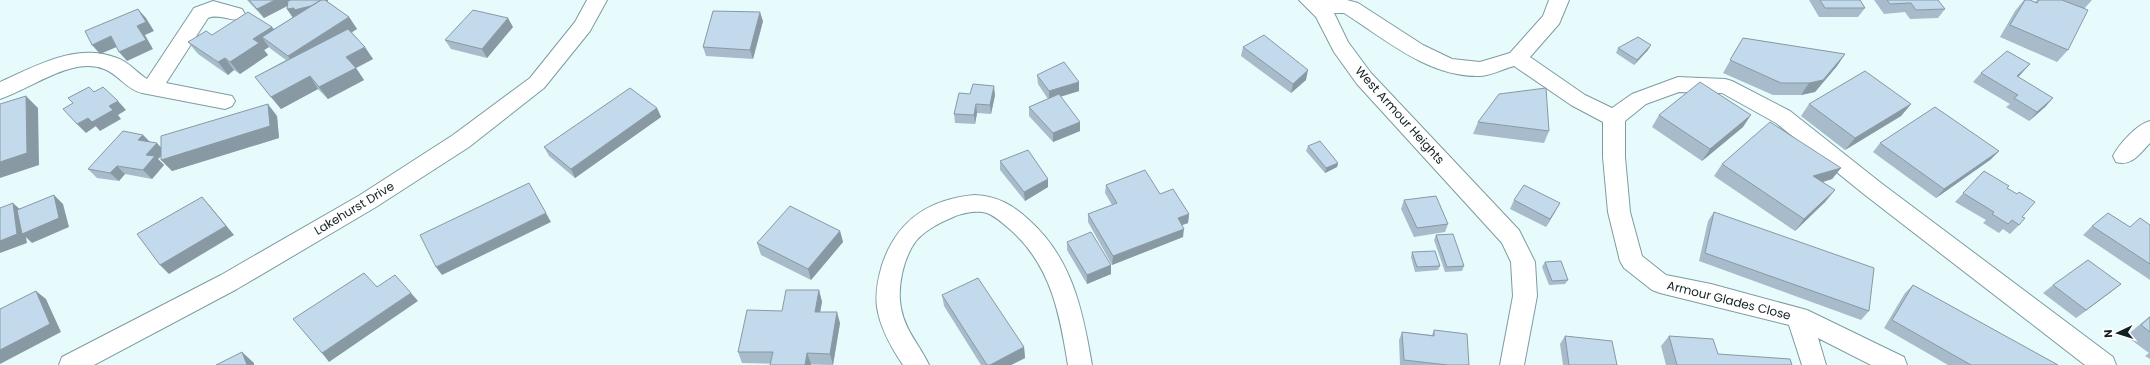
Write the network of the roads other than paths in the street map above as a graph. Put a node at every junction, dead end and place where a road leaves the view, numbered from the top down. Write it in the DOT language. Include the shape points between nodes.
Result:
graph roads {
  1 [pos="598,0"];
  2 [pos="1560,0"];
  3 [pos="1316,7"];
  4 [pos="235,14"];
  5 [pos="1517,58"];
  6 [pos="152,88"];
  7 [pos="0,92"];
  8 [pos="225,101"];
  9 [pos="1614,118"];
  10 [pos="2150,129"];
  11 [pos="2124,156"];
  12 [pos="1799,317"];
  13 [pos="70,365"];
  14 [pos="917,365"];
  15 [pos="1080,365"];
  16 [pos="1512,365"];
  17 [pos="1814,365"];
  18 [pos="1895,365"];
  19 [pos="2104,365"];
  1 -- 13 [label="street, Lakehurst Drive" via="583,26 537,83 461,141 368,201 229,282"];
  2 -- 5 [label="street" via="1552,19"];
  3 -- 5 [label="street, West Armour Heights" via="1341,5 1351,8 1416,50 1448,66 1480,69"];
  3 -- 16 [label="street, West Armour Heights" via="1346,54 1376,93 1511,237 1523,262 1525,296"];
  4 -- 6 [label="street" via="213,8 201,13"];
  5 -- 9 [label="street" via="1578,100"];
  6 -- 7 [label="street" via="135,83 112,63 96,58 84,58 68,62"];
  6 -- 8 [label="street"];
  9 -- 12 [label="street, Armour Glades Close" via="1614,157 1619,212 1632,261 1660,283"];
  9 -- 19 [label="street" via="1639,99 1678,84 1724,86 1783,117"];
  10 -- 11 [label="street"];
  12 -- 17 [label="street"];
  12 -- 18 [label="street, Armour Glades Close"];
  14 -- 15 [label="street" via="897,336 888,296 893,264 911,230 949,208 986,204 1013,217 1039,245 1053,266 1070,305"];
}
